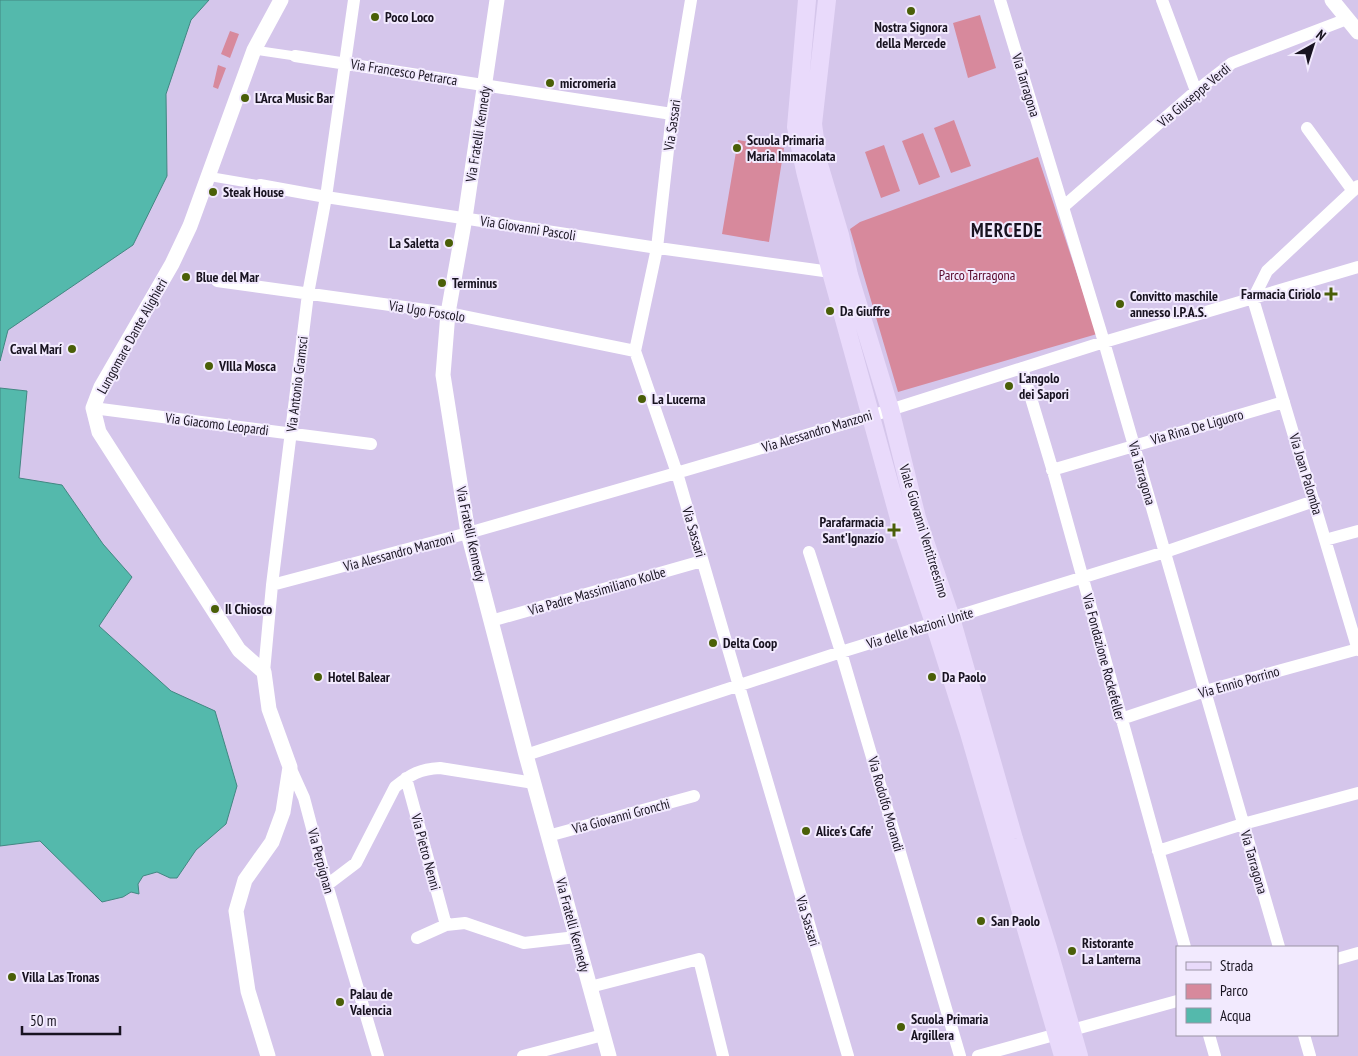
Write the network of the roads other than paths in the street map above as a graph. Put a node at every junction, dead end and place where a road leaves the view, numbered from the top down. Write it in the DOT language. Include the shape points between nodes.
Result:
graph roads {
  1 [pos="281,0"];
  2 [pos="354,0"];
  3 [pos="497,0"];
  4 [pos="691,0"];
  5 [pos="807,0"];
  6 [pos="827,0"];
  7 [pos="1000,0"];
  8 [pos="1162,0"];
  9 [pos="1332,0"];
  10 [pos="1347,19"];
  11 [pos="1358,32"];
  12 [pos="254,50"];
  13 [pos="295,56"];
  14 [pos="345,63"];
  15 [pos="486,85"];
  16 [pos="1196,91"];
  17 [pos="672,114"];
  18 [pos="1306,128"];
  19 [pos="207,176"];
  20 [pos="260,185"];
  21 [pos="1355,189"];
  22 [pos="326,197"];
  23 [pos="1064,207"];
  24 [pos="465,218"];
  25 [pos="657,248"];
  26 [pos="1358,268"];
  27 [pos="831,272"];
  28 [pos="849,275"];
  29 [pos="217,281"];
  30 [pos="308,294"];
  31 [pos="1253,299"];
  32 [pos="448,313"];
  33 [pos="1104,342"];
  34 [pos="635,351"];
  35 [pos="1022,368"];
  36 [pos="1284,402"];
  37 [pos="93,408"];
  38 [pos="890,409"];
  39 [pos="871,416"];
  40 [pos="291,434"];
  41 [pos="371,444"];
  42 [pos="1134,445"];
  43 [pos="1052,470"];
  44 [pos="677,473"];
  45 [pos="1314,501"];
  46 [pos="909,520"];
  47 [pos="1358,532"];
  48 [pos="468,533"];
  49 [pos="1325,540"];
  50 [pos="809,552"];
  51 [pos="1165,552"];
  52 [pos="702,561"];
  53 [pos="1082,578"];
  54 [pos="272,585"];
  55 [pos="491,620"];
  56 [pos="943,621"];
  57 [pos="1358,650"];
  58 [pos="841,652"];
  59 [pos="264,672"];
  60 [pos="738,686"];
  61 [pos="1205,691"];
  62 [pos="1121,719"];
  63 [pos="526,755"];
  64 [pos="290,767"];
  65 [pos="406,778"];
  66 [pos="534,783"];
  67 [pos="1358,793"];
  68 [pos="694,796"];
  69 [pos="1243,824"];
  70 [pos="548,836"];
  71 [pos="1158,851"];
  72 [pos="326,885"];
  73 [pos="446,925"];
  74 [pos="576,937"];
  75 [pos="417,938"];
  76 [pos="1184,946"];
  77 [pos="1278,946"];
  78 [pos="1358,953"];
  79 [pos="1338,959"];
  80 [pos="590,987"];
  81 [pos="1176,1001"];
  82 [pos="1064,1033"];
  83 [pos="603,1035"];
  84 [pos="1209,1036"];
  85 [pos="1304,1036"];
  86 [pos="268,1056"];
  87 [pos="378,1056"];
  88 [pos="523,1056"];
  89 [pos="609,1056"];
  90 [pos="723,1056"];
  91 [pos="848,1056"];
  92 [pos="960,1056"];
  93 [pos="978,1056"];
  94 [pos="1063,1056"];
  95 [pos="1079,1056"];
  96 [pos="1215,1056"];
  97 [pos="1310,1056"];
  1 -- 12 [label="street, Lungomare Dante Alighieri"];
  2 -- 14 [label="street, Via Antonio Gramsci"];
  3 -- 15 [label="street, Via Fratelli Kennedy"];
  4 -- 17 [label="street, Via Sassari"];
  5 -- 27 [label="main road, Viale Giovanni Ventitreesimo" via="796,126"];
  6 -- 28 [label="main road, Viale Giovanni Ventitreesimo" via="812,124 818,161"];
  7 -- 23 [label="street, Via Tarragona"];
  8 -- 16 [label="street"];
  9 -- 10 [label="street"];
  10 -- 11 [label="street"];
  10 -- 16 [label="street, Via Giuseppe Verdi" via="1232,63"];
  12 -- 13 [label="street, Via Francesco Petrarca"];
  12 -- 19 [label="street, Lungomare Dante Alighieri"];
  13 -- 14 [label="street, Via Francesco Petrarca"];
  14 -- 15 [label="street, Via Francesco Petrarca"];
  14 -- 22 [label="street, Via Antonio Gramsci"];
  15 -- 17 [label="street, Via Francesco Petrarca"];
  15 -- 24 [label="street, Via Fratelli Kennedy"];
  16 -- 23 [label="street, Via Giuseppe Verdi"];
  17 -- 25 [label="street, Via Sassari"];
  18 -- 21 [label="street"];
  19 -- 20 [label="street, Via Giovanni Pascoli"];
  19 -- 37 [label="street, Lungomare Dante Alighieri" via="190,226 172,264 101,387"];
  20 -- 22 [label="street, Via Giovanni Pascoli"];
  21 -- 31 [label="street" via="1267,271"];
  22 -- 24 [label="street, Via Giovanni Pascoli"];
  22 -- 30 [label="street, Via Antonio Gramsci"];
  23 -- 33 [label="street, Via Tarragona"];
  24 -- 25 [label="street, Via Giovanni Pascoli"];
  24 -- 32 [label="street, Via Fratelli Kennedy"];
  25 -- 27 [label="street, Via Giovanni Pascoli"];
  25 -- 34 [label="street, Via Sassari"];
  26 -- 31 [label="street, Via Alessandro Manzoni"];
  27 -- 28 [label="street, Via Giovanni Pascoli"];
  27 -- 39 [label="main road, Viale Giovanni Ventitreesimo"];
  28 -- 38 [label="main road, Viale Giovanni Ventitreesimo"];
  29 -- 30 [label="street, Via Ugo Foscolo"];
  30 -- 32 [label="street, Via Ugo Foscolo"];
  30 -- 40 [label="street, Via Antonio Gramsci"];
  31 -- 33 [label="street, Via Alessandro Manzoni"];
  31 -- 36 [label="street, Via Joan Palomba"];
  32 -- 34 [label="street, Via Ugo Foscolo"];
  32 -- 48 [label="street, Via Fratelli Kennedy" via="443,375"];
  33 -- 35 [label="street, Via Alessandro Manzoni"];
  33 -- 42 [label="street, Via Tarragona"];
  34 -- 44 [label="street, Via Sassari"];
  35 -- 38 [label="street, Via Alessandro Manzoni"];
  35 -- 43 [label="street, Via Fondazione Rockefeller"];
  36 -- 42 [label="street, Via Rina De Liguoro"];
  36 -- 45 [label="street, Via Joan Palomba"];
  37 -- 40 [label="street, Via Giacomo Leopardi"];
  37 -- 59 [label="street, Lungomare Dante Alighieri" via="99,432 239,650"];
  38 -- 39 [label="street, Via Alessandro Manzoni"];
  38 -- 46 [label="main road, Viale Giovanni Ventitreesimo"];
  39 -- 44 [label="street, Via Alessandro Manzoni"];
  39 -- 46 [label="main road, Viale Giovanni Ventitreesimo"];
  40 -- 41 [label="street, Via Giacomo Leopardi"];
  40 -- 54 [label="street, Via Antonio Gramsci"];
  42 -- 43 [label="street, Via Rina De Liguoro"];
  42 -- 51 [label="street, Via Tarragona"];
  43 -- 53 [label="street, Via Fondazione Rockefeller"];
  44 -- 48 [label="street, Via Alessandro Manzoni"];
  44 -- 52 [label="street, Via Sassari"];
  45 -- 49 [label="street, Via Joan Palomba"];
  45 -- 51 [label="street, Via delle Nazioni Unite"];
  46 -- 56 [label="main road, Viale Giovanni Ventitreesimo"];
  47 -- 49 [label="street"];
  48 -- 54 [label="street, Via Alessandro Manzoni"];
  48 -- 55 [label="street, Via Fratelli Kennedy"];
  49 -- 57 [label="street, Via Joan Palomba"];
  50 -- 58 [label="street, Via Rodolfo Morandi"];
  51 -- 53 [label="street, Via delle Nazioni Unite"];
  51 -- 61 [label="street, Via Tarragona"];
  52 -- 55 [label="street, Via Padre Massimiliano Kolbe"];
  52 -- 60 [label="street, Via Sassari"];
  53 -- 56 [label="street, Via delle Nazioni Unite"];
  53 -- 62 [label="street, Via Fondazione Rockefeller"];
  54 -- 59 [label="street, Via Antonio Gramsci"];
  55 -- 63 [label="street, Via Fratelli Kennedy"];
  56 -- 58 [label="street, Via delle Nazioni Unite"];
  56 -- 82 [label="main road, Viale Giovanni Ventitreesimo"];
  57 -- 61 [label="street, Via Ennio Porrino"];
  58 -- 60 [label="street, Via delle Nazioni Unite"];
  58 -- 92 [label="street, Via Rodolfo Morandi"];
  59 -- 64 [label="street, Via Antonio Gramsci" via="269,709"];
  60 -- 63 [label="street, Via delle Nazioni Unite"];
  60 -- 91 [label="street, Via Sassari"];
  61 -- 62 [label="street, Via Ennio Porrino"];
  61 -- 69 [label="street, Via Tarragona"];
  62 -- 71 [label="street, Via Fondazione Rockefeller"];
  63 -- 66 [label="street, Via Fratelli Kennedy"];
  64 -- 72 [label="street, Via Perpignan" via="304,798"];
  64 -- 86 [label="street" via="283,812 272,842 244,880 236,911 248,991"];
  65 -- 66 [label="street" via="424,768 440,768"];
  65 -- 72 [label="street" via="395,786 356,863"];
  65 -- 73 [label="street, Via Pietro Nenni"];
  66 -- 70 [label="street, Via Fratelli Kennedy"];
  67 -- 69 [label="street"];
  68 -- 70 [label="street, Via Giovanni Gronchi"];
  69 -- 71 [label="street"];
  69 -- 77 [label="street, Via Tarragona"];
  70 -- 74 [label="street, Via Fratelli Kennedy"];
  71 -- 76 [label="street, Via Fondazione Rockefeller"];
  72 -- 87 [label="street, Via Perpignan"];
  73 -- 74 [label="street" via="465,923 524,943"];
  73 -- 75 [label="street"];
  74 -- 80 [label="street, Via Fratelli Kennedy"];
  78 -- 79 [label="street"];
  80 -- 83 [label="street, Via Fratelli Kennedy"];
  80 -- 90 [label="street" via="699,959"];
  81 -- 82 [label="street"];
  82 -- 93 [label="street"];
  82 -- 94 [label="main road, Viale Giovanni Ventitreesimo"];
  82 -- 95 [label="main road, Viale Giovanni Ventitreesimo"];
  83 -- 88 [label="street"];
  83 -- 89 [label="street, Via Fratelli Kennedy"];
  84 -- 96 [label="street"];
  85 -- 97 [label="street"];
}
